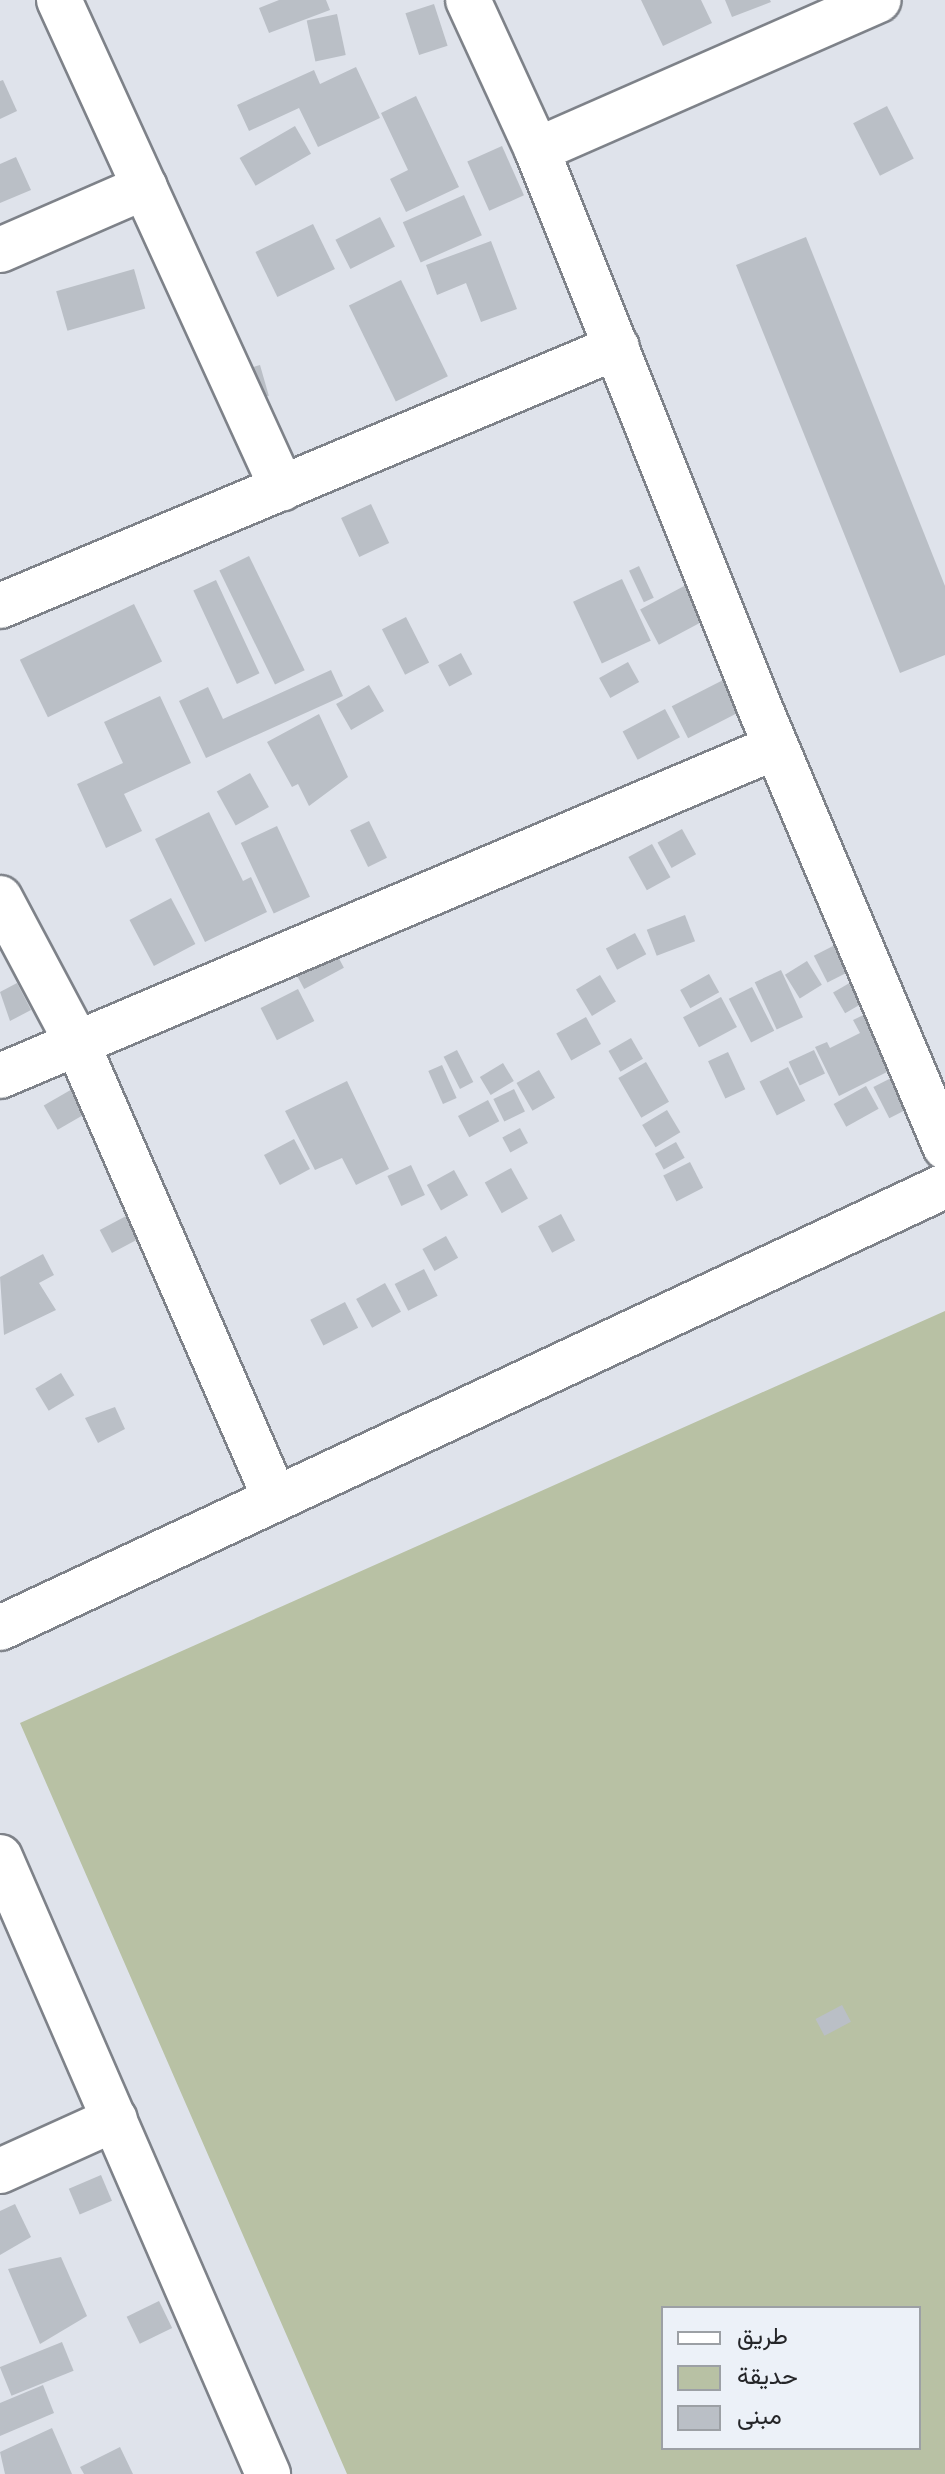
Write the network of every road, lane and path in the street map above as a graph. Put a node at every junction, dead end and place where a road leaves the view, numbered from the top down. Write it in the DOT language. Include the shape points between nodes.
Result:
graph roads {
  1 [pos="59,0"];
  2 [pos="468,0"];
  3 [pos="878,0"];
  4 [pos="537,150"];
  5 [pos="145,187"];
  6 [pos="0,250"];
  7 [pos="617,347"];
  8 [pos="282,488"];
  9 [pos="0,606"];
  10 [pos="776,747"];
  11 [pos="0,898"];
  12 [pos="77,1043"];
  13 [pos="0,1076"];
  14 [pos="945,1147"];
  15 [pos="945,1186"];
  16 [pos="275,1499"];
  17 [pos="0,1628"];
  18 [pos="0,1857"];
  19 [pos="115,2119"];
  20 [pos="0,2171"];
  21 [pos="268,2474"];
  1 -- 5 [label="street"];
  2 -- 4 [label="street"];
  3 -- 4 [label="street"];
  4 -- 7 [label="street"];
  5 -- 6 [label="street"];
  5 -- 8 [label="street"];
  7 -- 8 [label="street"];
  7 -- 10 [label="street"];
  8 -- 9 [label="street"];
  10 -- 12 [label="street"];
  10 -- 14 [label="street"];
  11 -- 12 [label="street"];
  12 -- 13 [label="street"];
  12 -- 16 [label="street"];
  15 -- 16 [label="street"];
  16 -- 17 [label="street"];
  18 -- 19 [label="street"];
  19 -- 20 [label="street"];
  19 -- 21 [label="street"];
}
